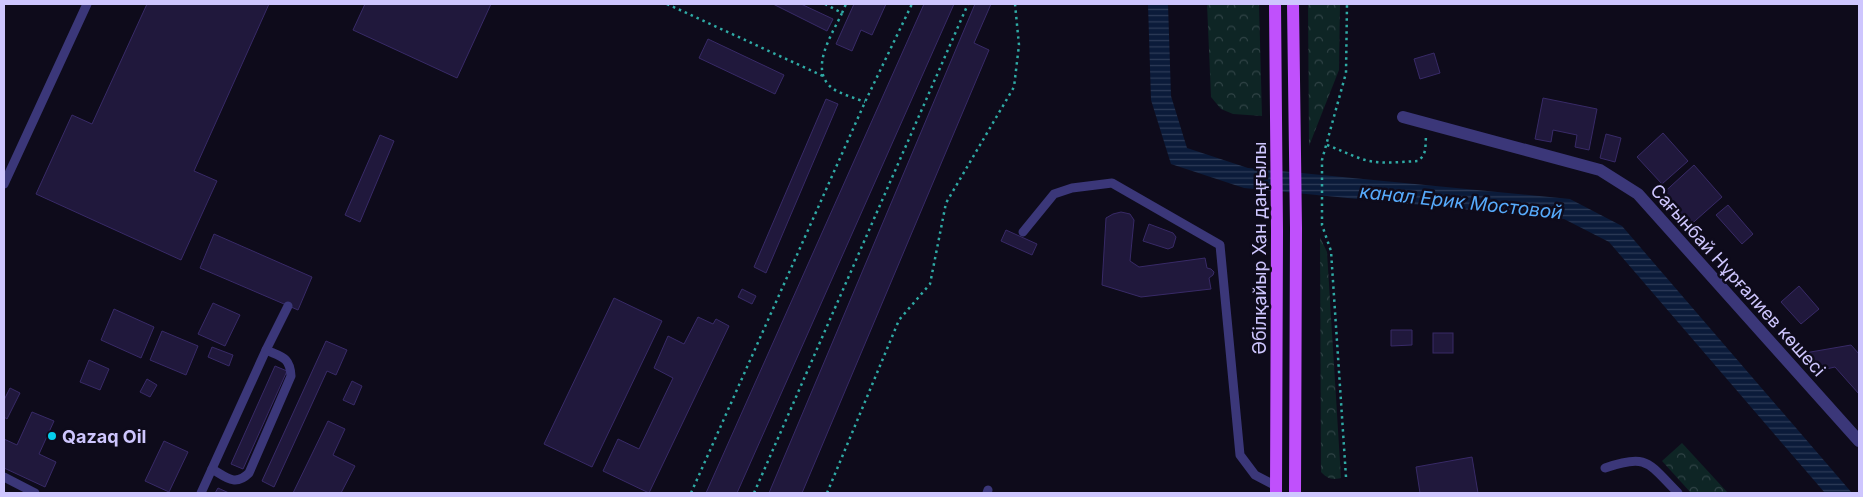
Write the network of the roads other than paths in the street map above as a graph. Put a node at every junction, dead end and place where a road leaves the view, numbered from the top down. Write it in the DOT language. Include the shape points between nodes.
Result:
graph roads {
  1 [pos="87,4"];
  2 [pos="1275,4"];
  3 [pos="1293,4"];
  4 [pos="1403,117"];
  5 [pos="4,184"];
  6 [pos="1023,232"];
  7 [pos="288,306"];
  8 [pos="266,350"];
  9 [pos="1859,441"];
  10 [pos="1605,468"];
  11 [pos="212,469"];
  12 [pos="4,477"];
  13 [pos="1276,489"];
  14 [pos="35,493"];
  15 [pos="201,493"];
  16 [pos="1294,493"];
  17 [pos="1678,493"];
  1 -- 5 [label="lane"];
  2 -- 13 [label="main road, Әбілқайыр Хан даңғылы" via="1278,231"];
  3 -- 16 [label="main road, Әбілқайыр Хан даңғылы" via="1296,144"];
  4 -- 9 [label="street, Сағынбай Нұрғалиев көшесі" via="1600,170 1638,194"];
  6 -- 13 [label="lane" via="1054,194 1072,188 1112,183 1220,245 1240,455 1255,475"];
  7 -- 8 [label="lane"];
  8 -- 11 [label="lane"];
  8 -- 11 [label="lane" via="286,359 291,376 249,473 243,479 233,480"];
  10 -- 17 [label="lane" via="1635,460 1649,464"];
  11 -- 15 [label="lane"];
  12 -- 14 [label="lane"];
}
